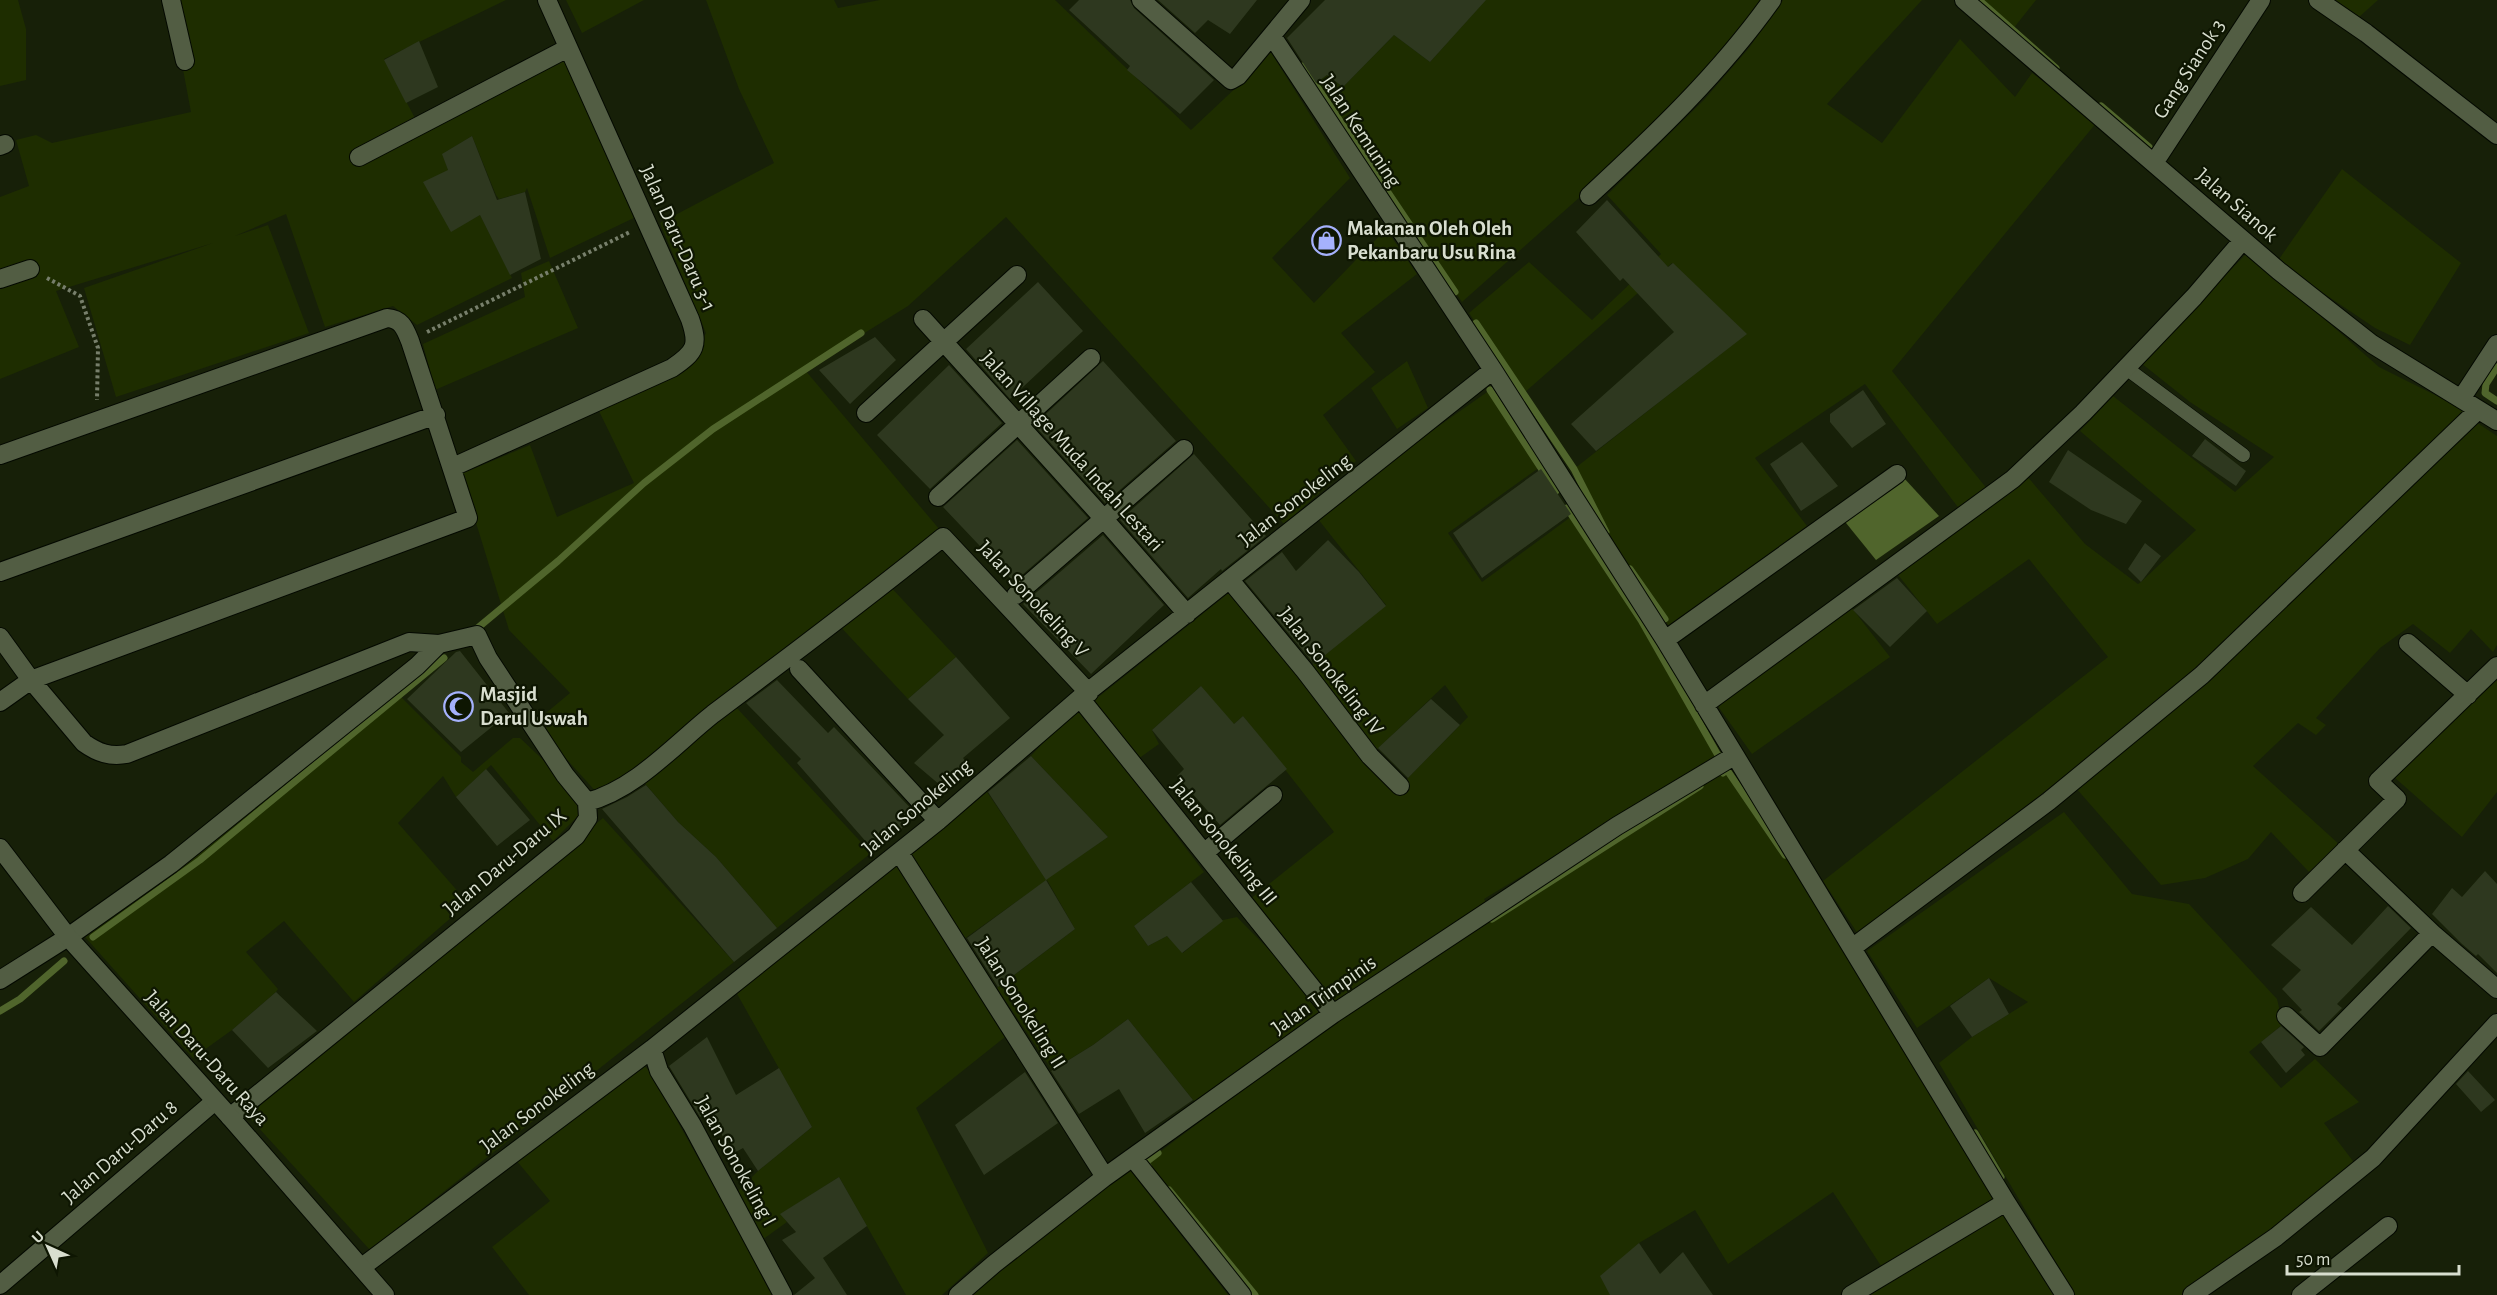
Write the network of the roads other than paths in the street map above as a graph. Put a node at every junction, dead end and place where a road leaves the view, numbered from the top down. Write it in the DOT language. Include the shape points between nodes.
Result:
graph roads {
  1 [pos="171,0"];
  2 [pos="547,0"];
  3 [pos="1141,0"];
  4 [pos="1300,0"];
  5 [pos="1772,0"];
  6 [pos="1964,0"];
  7 [pos="2261,0"];
  8 [pos="2318,0"];
  9 [pos="1272,36"];
  10 [pos="568,48"];
  11 [pos="185,61"];
  12 [pos="2497,135"];
  13 [pos="359,157"];
  14 [pos="2154,163"];
  15 [pos="1589,196"];
  16 [pos="2243,240"];
  17 [pos="30,269"];
  18 [pos="1017,275"];
  19 [pos="0,279"];
  20 [pos="923,319"];
  21 [pos="944,342"];
  22 [pos="2497,344"];
  23 [pos="1091,358"];
  24 [pos="2126,368"];
  25 [pos="1493,370"];
  26 [pos="2461,399"];
  27 [pos="2478,410"];
  28 [pos="866,412"];
  29 [pos="436,415"];
  30 [pos="2497,421"];
  31 [pos="1018,424"];
  32 [pos="1184,449"];
  33 [pos="2243,454"];
  34 [pos="0,455"];
  35 [pos="453,467"];
  36 [pos="1898,474"];
  37 [pos="938,497"];
  38 [pos="1104,519"];
  39 [pos="943,537"];
  40 [pos="0,572"];
  41 [pos="1230,580"];
  42 [pos="1016,595"];
  43 [pos="1187,614"];
  44 [pos="0,637"];
  45 [pos="1665,639"];
  46 [pos="2408,643"];
  47 [pos="439,644"];
  48 [pos="2497,666"];
  49 [pos="799,669"];
  50 [pos="31,680"];
  51 [pos="2468,694"];
  52 [pos="1084,696"];
  53 [pos="0,702"];
  54 [pos="1704,705"];
  55 [pos="1734,756"];
  56 [pos="1400,786"];
  57 [pos="1274,795"];
  58 [pos="587,802"];
  59 [pos="938,821"];
  60 [pos="0,848"];
  61 [pos="2345,850"];
  62 [pos="899,852"];
  63 [pos="1204,853"];
  64 [pos="2302,893"];
  65 [pos="2432,933"];
  66 [pos="68,937"];
  67 [pos="1852,948"];
  68 [pos="0,980"];
  69 [pos="2497,989"];
  70 [pos="1333,1014"];
  71 [pos="2286,1016"];
  72 [pos="2497,1023"];
  73 [pos="652,1049"];
  74 [pos="215,1101"];
  75 [pos="230,1117"];
  76 [pos="1133,1158"];
  77 [pos="1105,1177"];
  78 [pos="2006,1202"];
  79 [pos="2388,1226"];
  80 [pos="362,1267"];
  81 [pos="0,1285"];
  82 [pos="385,1295"];
  83 [pos="783,1295"];
  84 [pos="958,1295"];
  85 [pos="1242,1295"];
  86 [pos="1851,1295"];
  87 [pos="2065,1295"];
  88 [pos="2192,1295"];
  89 [pos="2301,1295"];
  1 -- 11 [label="street"];
  2 -- 10 [label="street, Jalan Daru-Daru 3-1"];
  3 -- 9 [label="street" via="1228,79 1240,74"];
  4 -- 9 [label="street"];
  5 -- 15 [label="street" via="1743,41 1668,123"];
  6 -- 14 [label="street, Jalan Sianok"];
  7 -- 14 [label="street, Gang Sianok 3"];
  8 -- 12 [label="street"];
  9 -- 25 [label="street, Jalan Kemuning"];
  10 -- 13 [label="street"];
  10 -- 35 [label="street, Jalan Daru-Daru 3-1" via="696,342 691,353 672,368"];
  14 -- 16 [label="street, Jalan Sianok"];
  16 -- 24 [label="street"];
  16 -- 26 [label="street, Jalan Sianok" via="2372,344"];
  17 -- 19 [label="street"];
  18 -- 21 [label="street"];
  20 -- 21 [label="street, Jalan Village Muda Indah Lestari"];
  21 -- 28 [label="street"];
  21 -- 31 [label="street, Jalan Village Muda Indah Lestari"];
  22 -- 26 [label="street"];
  23 -- 31 [label="street"];
  24 -- 33 [label="lane"];
  24 -- 54 [label="street" via="2013,479"];
  25 -- 41 [label="street, Jalan Sonokeling"];
  25 -- 45 [label="street, Jalan Kemuning"];
  26 -- 27 [label="street, Jalan Sianok"];
  27 -- 30 [label="street, Jalan Sianok"];
  27 -- 67 [label="street" via="2202,675 2049,801"];
  29 -- 34 [label="street" via="410,341 400,322 387,318"];
  29 -- 35 [label="street"];
  29 -- 40 [label="street"];
  31 -- 37 [label="street"];
  31 -- 38 [label="street, Jalan Village Muda Indah Lestari"];
  32 -- 38 [label="street"];
  35 -- 50 [label="street" via="468,518"];
  36 -- 45 [label="street"];
  38 -- 42 [label="street"];
  38 -- 43 [label="street, Jalan Village Muda Indah Lestari"];
  39 -- 52 [label="street, Jalan Sonokeling V"];
  39 -- 58 [label="street, Jalan Daru-Daru IX" via="650,767 619,788"];
  41 -- 43 [label="street, Jalan Sonokeling"];
  41 -- 56 [label="street, Jalan Sonokeling IV" via="1370,756"];
  43 -- 52 [label="street, Jalan Sonokeling"];
  44 -- 50 [label="street"];
  45 -- 54 [label="street, Jalan Kemuning"];
  46 -- 51 [label="street"];
  47 -- 50 [label="street" via="409,642 117,755 94,751 84,743"];
  47 -- 58 [label="street" via="477,635 558,765"];
  47 -- 66 [label="street" via="417,666 171,864"];
  48 -- 51 [label="street"];
  49 -- 59 [label="street"];
  50 -- 53 [label="street"];
  51 -- 61 [label="street" via="2379,781 2397,799"];
  52 -- 59 [label="street, Jalan Sonokeling"];
  52 -- 63 [label="street, Jalan Sonokeling III"];
  54 -- 55 [label="street, Jalan Kemuning"];
  55 -- 67 [label="street, Jalan Kemuning"];
  55 -- 70 [label="street, Jalan Trimpinis" via="1617,826"];
  57 -- 63 [label="street"];
  58 -- 75 [label="street, Jalan Daru-Daru IX" via="588,818 576,836"];
  59 -- 62 [label="street, Jalan Sonokeling"];
  60 -- 66 [label="street, Jalan Daru-Daru Raya"];
  61 -- 64 [label="street"];
  61 -- 65 [label="street"];
  62 -- 73 [label="street, Jalan Sonokeling"];
  62 -- 77 [label="street, Jalan Sonokeling II"];
  63 -- 70 [label="street, Jalan Sonokeling III"];
  65 -- 69 [label="street"];
  65 -- 71 [label="street" via="2320,1047"];
  66 -- 68 [label="street"];
  66 -- 74 [label="street, Jalan Daru-Daru Raya"];
  67 -- 78 [label="street, Jalan Kemuning"];
  70 -- 76 [label="street, Jalan Trimpinis"];
  72 -- 88 [label="street" via="2373,1158 2276,1237"];
  73 -- 80 [label="street, Jalan Sonokeling"];
  73 -- 83 [label="street, Jalan Sonokeling I" via="659,1071"];
  74 -- 75 [label="street, Jalan Daru-Daru Raya"];
  74 -- 81 [label="street, Jalan Daru-Daru 8"];
  75 -- 80 [label="street, Jalan Daru-Daru Raya"];
  76 -- 77 [label="street, Jalan Trimpinis"];
  76 -- 85 [label="street"];
  77 -- 84 [label="street, Jalan Trimpinis"];
  78 -- 86 [label="street"];
  78 -- 87 [label="street, Jalan Kemuning"];
  79 -- 89 [label="street"];
  80 -- 82 [label="street, Jalan Daru-Daru Raya"];
}
